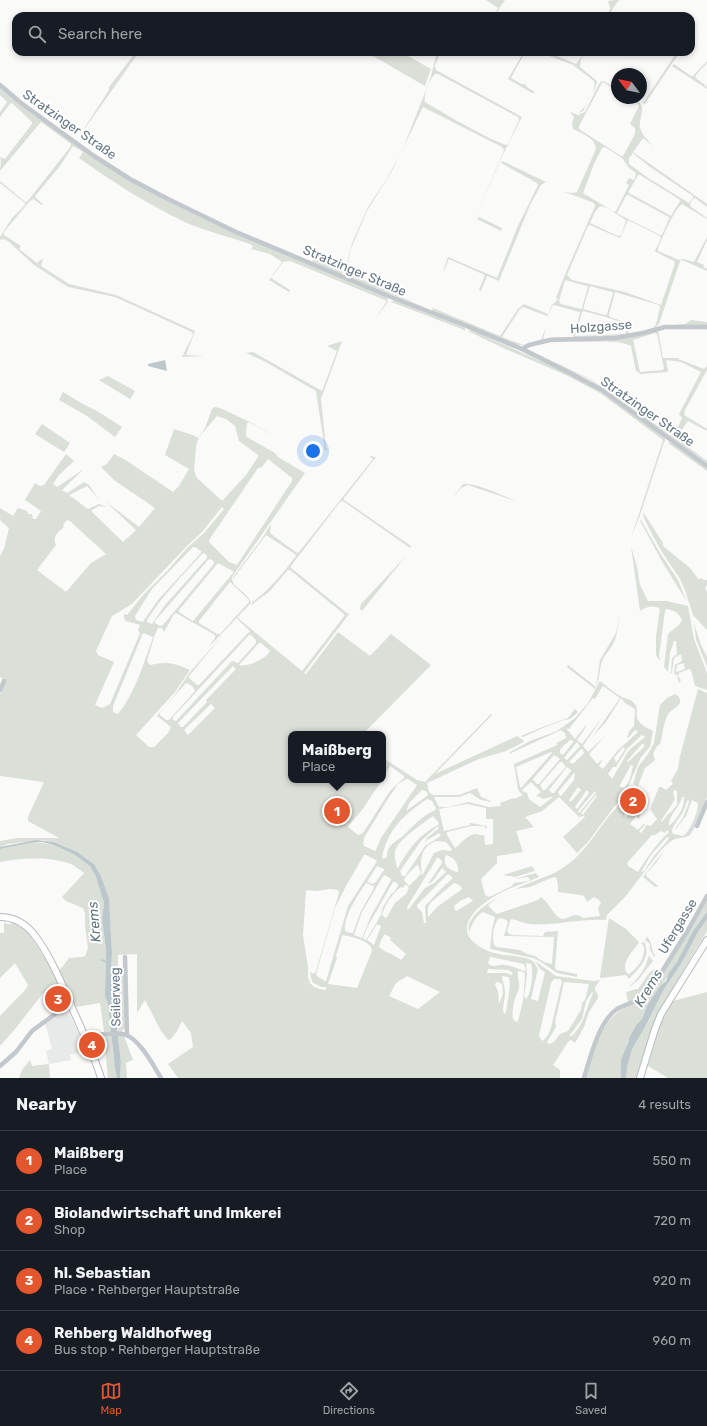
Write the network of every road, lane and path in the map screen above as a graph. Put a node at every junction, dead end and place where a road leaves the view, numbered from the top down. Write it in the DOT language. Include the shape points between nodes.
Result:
graph roads {
  1 [pos="0,85"];
  2 [pos="707,327"];
  3 [pos="522,349"];
  4 [pos="707,466"];
  5 [pos="4,681"];
  6 [pos="0,690"];
  7 [pos="707,802"];
  8 [pos="697,826"];
  9 [pos="707,896"];
  10 [pos="0,917"];
  11 [pos="707,940"];
  12 [pos="125,957"];
  13 [pos="70,1003"];
  14 [pos="127,1035"];
  15 [pos="86,1039"];
  16 [pos="0,1066"];
  17 [pos="101,1078"];
  18 [pos="161,1078"];
  19 [pos="584,1078"];
  20 [pos="640,1078"];
  1 -- 3 [label="street, Stratzinger Straße" via="94,156 168,199 243,235"];
  2 -- 3 [label="street, Holzgasse" via="665,327 615,338 550,340"];
  3 -- 4 [label="street, Stratzinger Straße" via="602,390"];
  5 -- 6 [label="street"];
  7 -- 8 [label="street"];
  9 -- 19 [label="street, Ufergasse" via="648,994 617,1009 606,1022"];
  10 -- 13 [label="main road" via="16,920 31,932 56,972"];
  11 -- 20 [label="main road" via="661,1014"];
  12 -- 14 [label="street, Seilerweg"];
  13 -- 15 [label="main road"];
  13 -- 16 [label="street" via="32,1030 16,1052"];
  14 -- 15 [label="street, Seilerweg" via="104,1034"];
  14 -- 18 [label="street, Seilerweg" via="144,1051"];
  15 -- 17 [label="main road"];
}
